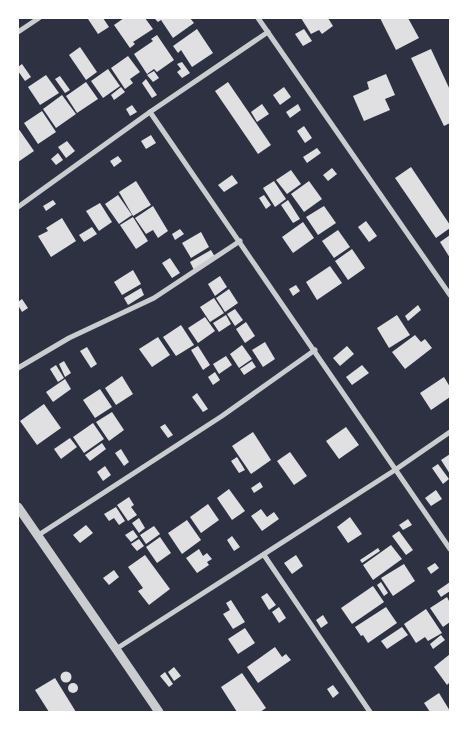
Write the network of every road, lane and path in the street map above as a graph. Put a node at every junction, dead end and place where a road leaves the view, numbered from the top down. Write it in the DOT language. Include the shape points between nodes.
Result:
graph roads {
  1 [pos="39,18"];
  2 [pos="258,18"];
  3 [pos="18,32"];
  4 [pos="268,32"];
  5 [pos="150,112"];
  6 [pos="18,207"];
  7 [pos="240,242"];
  8 [pos="450,295"];
  9 [pos="315,350"];
  10 [pos="18,368"];
  11 [pos="450,432"];
  12 [pos="396,470"];
  13 [pos="18,508"];
  14 [pos="36,536"];
  15 [pos="450,549"];
  16 [pos="264,555"];
  17 [pos="116,649"];
  18 [pos="159,712"];
  19 [pos="370,712"];
  1 -- 3 [label="street"];
  2 -- 4 [label="street"];
  4 -- 5 [label="street"];
  4 -- 8 [label="street"];
  5 -- 6 [label="street"];
  5 -- 7 [label="street"];
  7 -- 9 [label="street"];
  7 -- 10 [label="street" via="154,298 69,338"];
  9 -- 12 [label="street"];
  9 -- 14 [label="street" via="222,416"];
  11 -- 12 [label="street"];
  12 -- 15 [label="street"];
  12 -- 16 [label="street"];
  13 -- 14 [label="street"];
  14 -- 17 [label="street"];
  16 -- 17 [label="street"];
  16 -- 19 [label="street"];
  17 -- 18 [label="street"];
}
